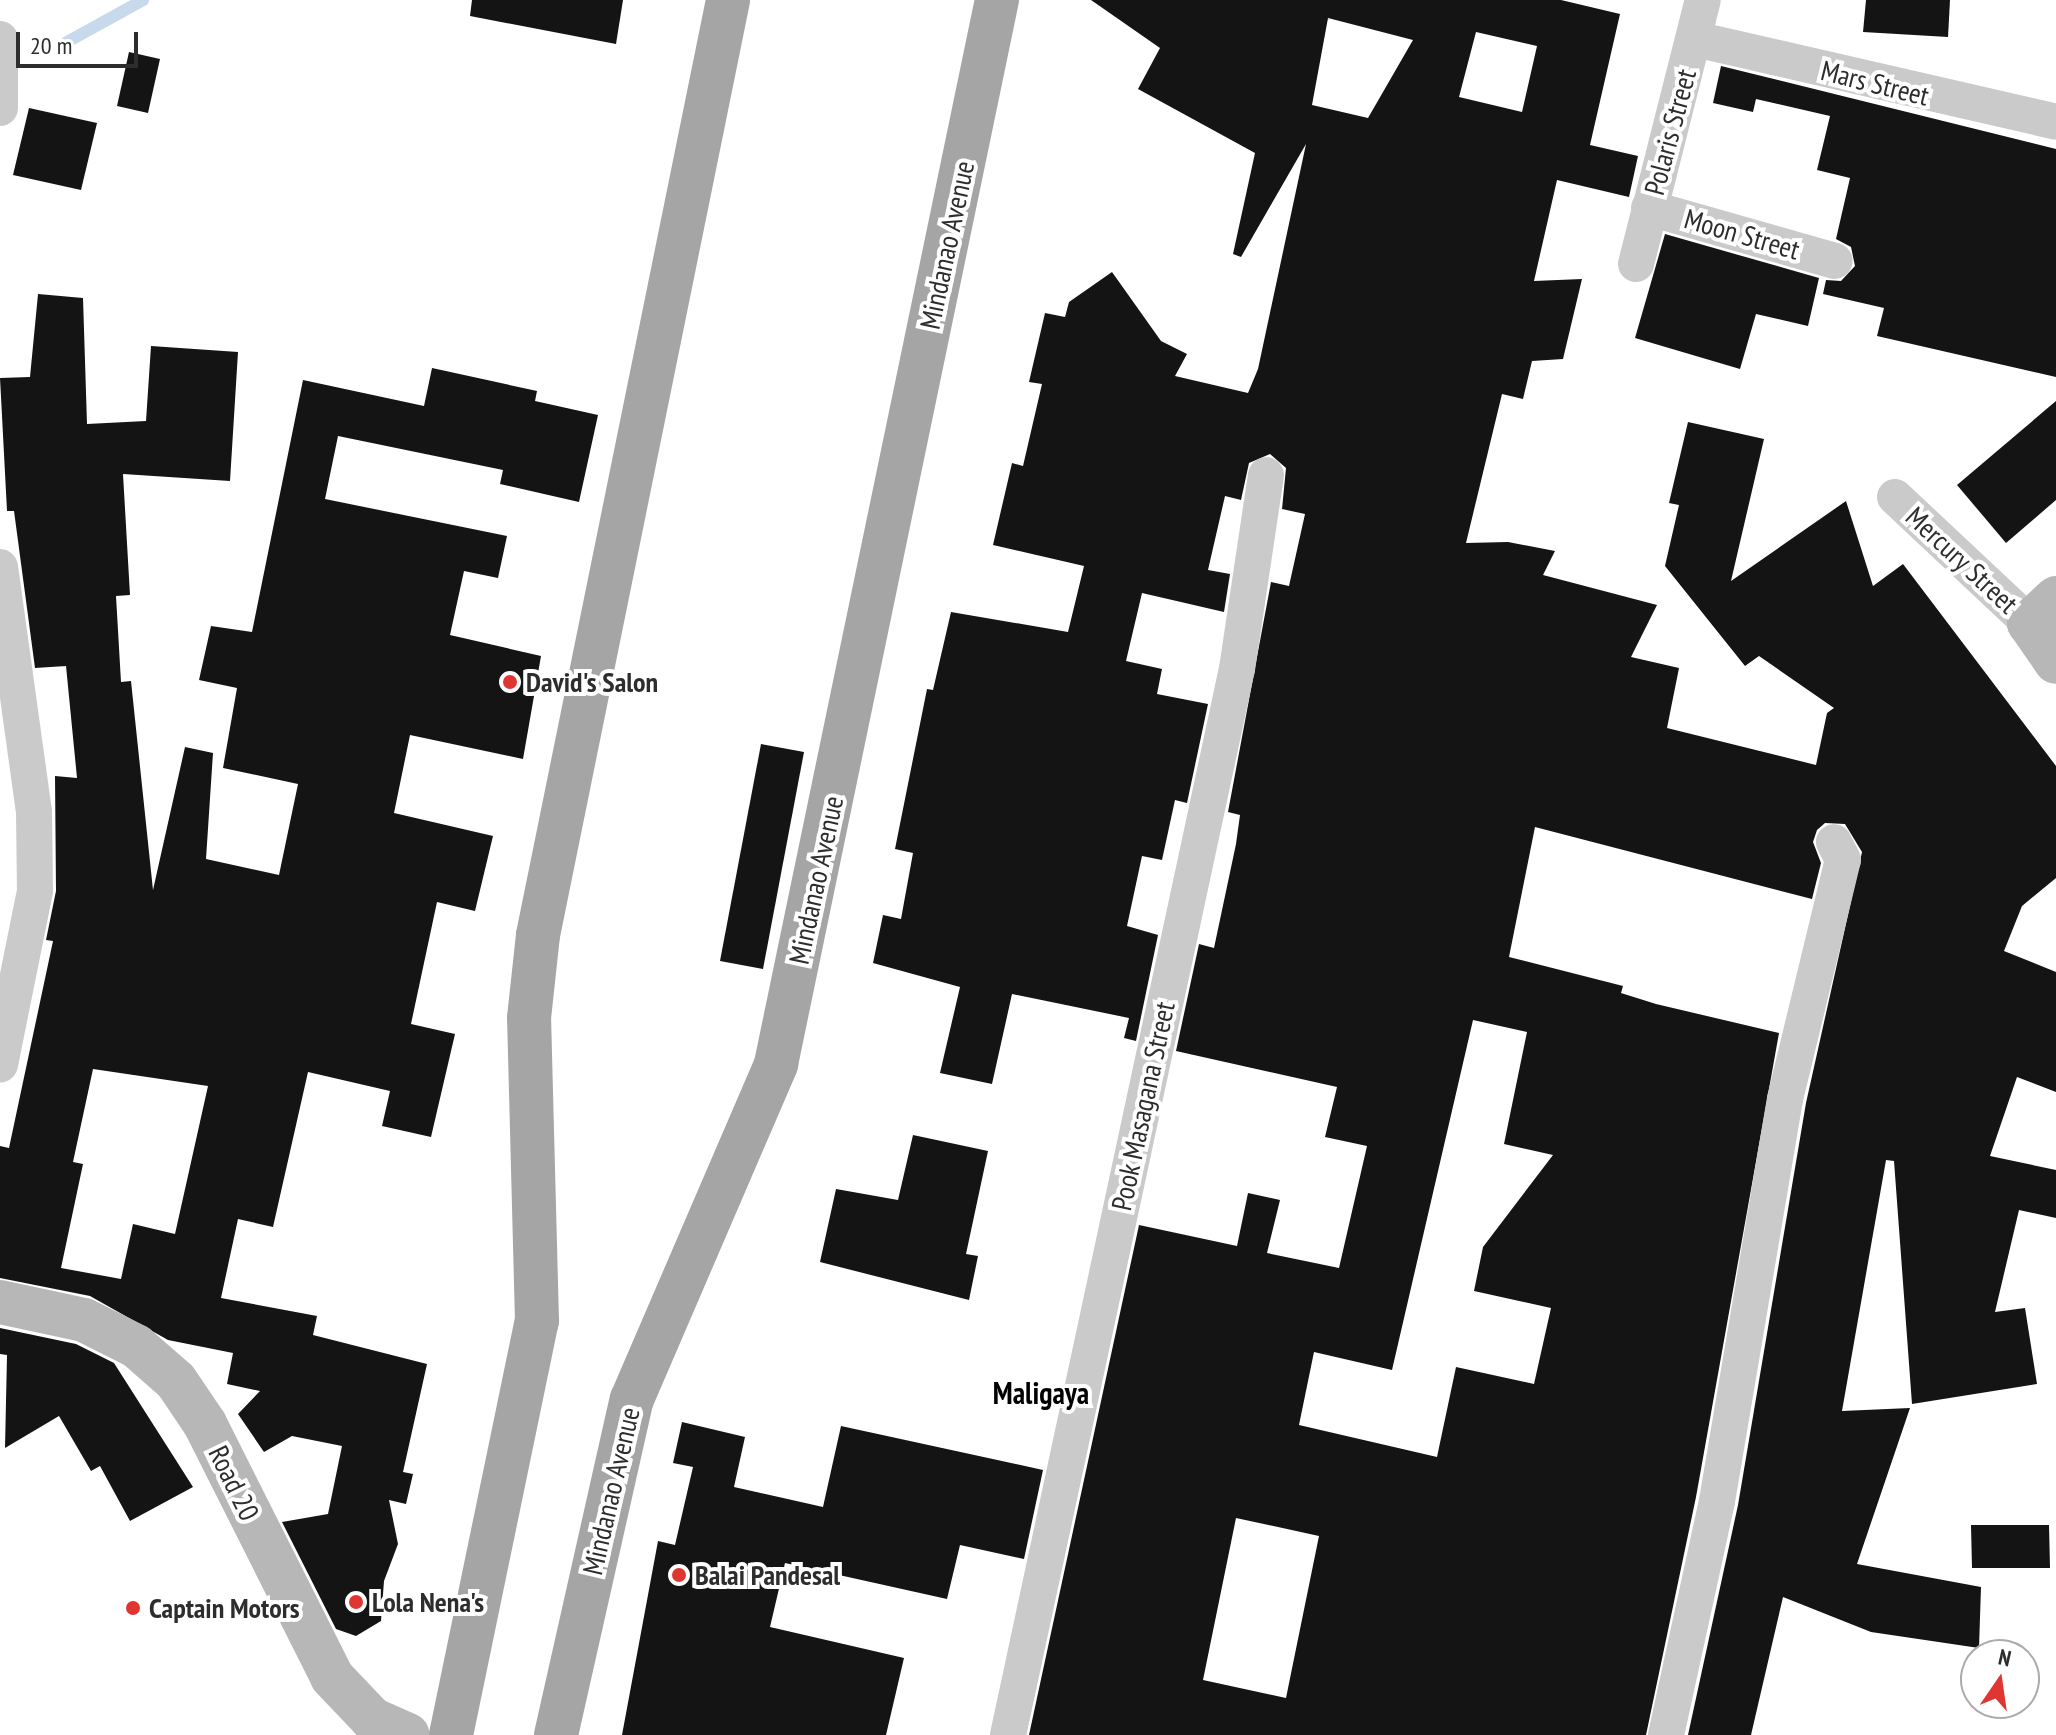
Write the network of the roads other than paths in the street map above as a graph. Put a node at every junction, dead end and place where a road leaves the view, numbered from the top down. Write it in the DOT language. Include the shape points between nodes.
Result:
graph roads {
  1 [pos="728,0"];
  2 [pos="997,0"];
  3 [pos="1703,0"];
  4 [pos="0,39"];
  5 [pos="1695,39"];
  6 [pos="0,108"];
  7 [pos="2056,122"];
  8 [pos="1649,208"];
  9 [pos="1835,261"];
  10 [pos="1636,264"];
  11 [pos="1266,475"];
  12 [pos="1895,497"];
  13 [pos="0,567"];
  14 [pos="2042,611"];
  15 [pos="2056,662"];
  16 [pos="1834,842"];
  17 [pos="0,1064"];
  18 [pos="0,1302"];
  19 [pos="408,1735"];
  20 [pos="451,1735"];
  21 [pos="556,1735"];
  22 [pos="1008,1735"];
  23 [pos="1666,1735"];
  1 -- 20 [label="main road" via="538,935 529,1018 537,1321"];
  2 -- 21 [label="main road, Mindanao Avenue" via="776,1064 632,1399"];
  3 -- 5 [label="street, Polaris Street"];
  4 -- 6 [label="street"];
  5 -- 7 [label="street, Mars Street"];
  5 -- 8 [label="street, Polaris Street"];
  8 -- 9 [label="street, Moon Street"];
  8 -- 10 [label="street, Polaris Street"];
  11 -- 22 [label="street, Pook Masagana Street" via="1237,669"];
  12 -- 14 [label="street, Mercury Street"];
  13 -- 17 [label="street" via="34,811 35,891"];
  14 -- 15 [label="street, Mercury Street"];
  16 -- 23 [label="street" via="1843,860 1785,1099 1717,1501"];
  18 -- 19 [label="street, Road 20" via="84,1320 136,1346 176,1381 205,1424 332,1677 372,1719"];
}
